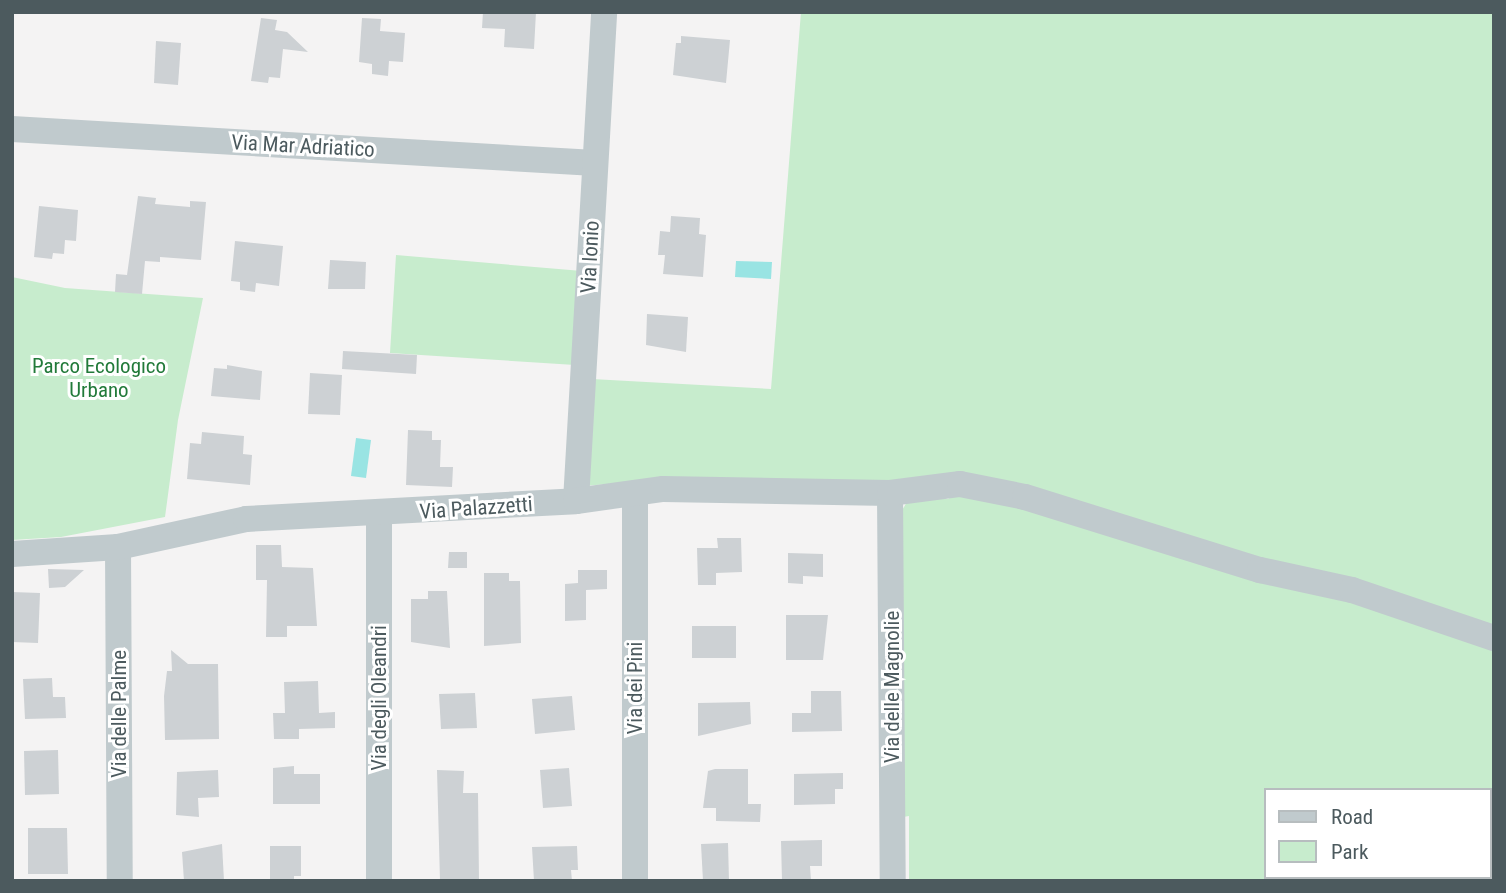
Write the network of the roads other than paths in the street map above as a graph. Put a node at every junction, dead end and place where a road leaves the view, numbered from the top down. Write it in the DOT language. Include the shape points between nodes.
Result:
graph roads {
  1 [pos="604,12"];
  2 [pos="12,128"];
  3 [pos="595,163"];
  4 [pos="890,493"];
  5 [pos="635,495"];
  6 [pos="576,501"];
  7 [pos="379,514"];
  8 [pos="118,547"];
  9 [pos="12,554"];
  10 [pos="1494,638"];
  11 [pos="120,881"];
  12 [pos="379,881"];
  13 [pos="635,881"];
  14 [pos="893,881"];
  1 -- 3 [label="street, Via Ionio"];
  2 -- 3 [label="street, Via Mar Adriatico"];
  3 -- 6 [label="street, Via Ionio"];
  4 -- 5 [label="street, Via Palazzetti" via="663,489"];
  4 -- 10 [label="street, Via Palazzetti" via="960,484 1025,497 1260,570 1352,590"];
  4 -- 14 [label="street, Via delle Magnolie"];
  5 -- 6 [label="street, Via Palazzetti"];
  5 -- 13 [label="street, Via dei Pini"];
  6 -- 7 [label="street, Via Palazzetti"];
  7 -- 8 [label="street, Via Palazzetti" via="246,519"];
  7 -- 12 [label="street, Via degli Oleandri"];
  8 -- 9 [label="street, Via Palazzetti"];
  8 -- 11 [label="street, Via delle Palme"];
}
